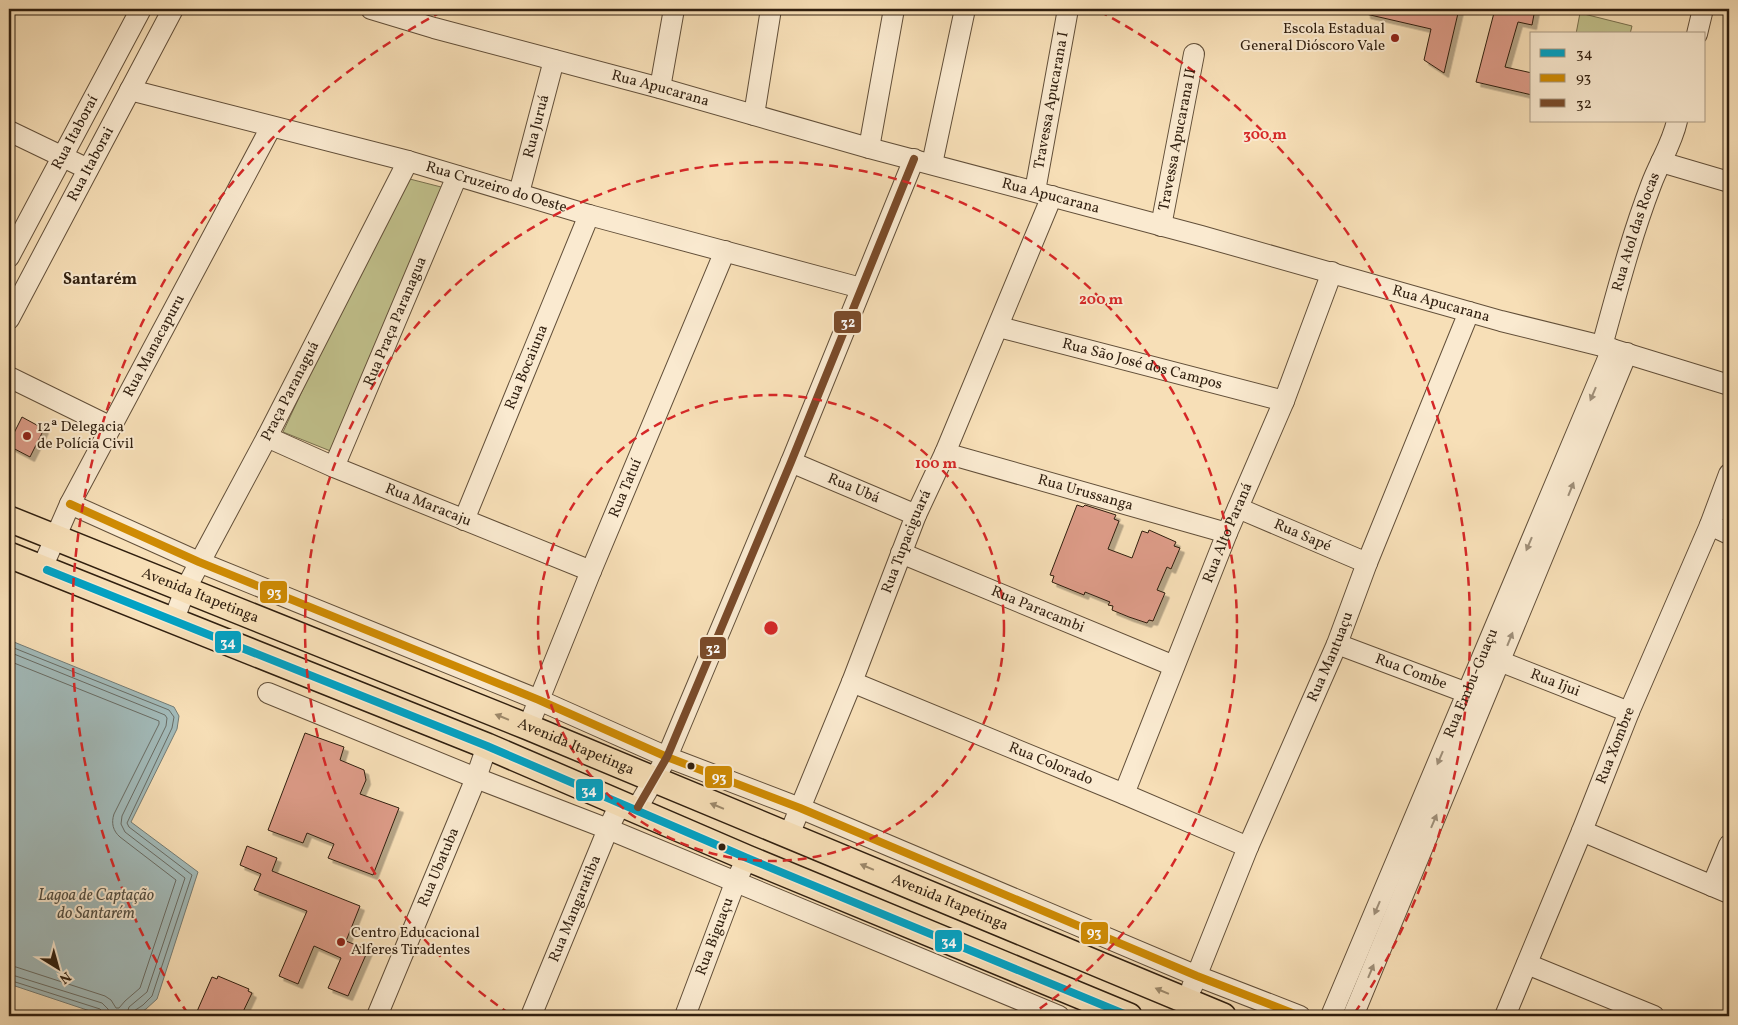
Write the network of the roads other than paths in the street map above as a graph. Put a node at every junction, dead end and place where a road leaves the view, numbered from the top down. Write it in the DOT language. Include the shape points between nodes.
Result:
graph roads {
  1 [pos="141,9"];
  2 [pos="173,9"];
  3 [pos="371,9"];
  4 [pos="674,9"];
  5 [pos="770,9"];
  6 [pos="894,9"];
  7 [pos="965,9"];
  8 [pos="1068,9"];
  9 [pos="1703,9"];
  10 [pos="1698,32"];
  11 [pos="1194,54"];
  12 [pos="554,60"];
  13 [pos="660,88"];
  14 [pos="130,90"];
  15 [pos="754,115"];
  16 [pos="1677,122"];
  17 [pos="271,127"];
  18 [pos="9,131"];
  19 [pos="869,148"];
  20 [pos="62,156"];
  21 [pos="408,161"];
  22 [pos="923,162"];
  23 [pos="1661,162"];
  24 [pos="88,169"];
  25 [pos="457,176"];
  26 [pos="1729,182"];
  27 [pos="519,194"];
  28 [pos="1044,194"];
  29 [pos="589,215"];
  30 [pos="1161,226"];
  31 [pos="725,251"];
  32 [pos="9,257"];
  33 [pos="1332,272"];
  34 [pos="861,288"];
  35 [pos="1469,312"];
  36 [pos="9,319"];
  37 [pos="998,327"];
  38 [pos="1614,349"];
  39 [pos="9,377"];
  40 [pos="1729,386"];
  41 [pos="1284,401"];
  42 [pos="110,427"];
  43 [pos="267,437"];
  44 [pos="945,453"];
  45 [pos="791,462"];
  46 [pos="334,467"];
  47 [pos="1729,474"];
  48 [pos="70,504"];
  49 [pos="1238,508"];
  50 [pos="916,515"];
  51 [pos="9,519"];
  52 [pos="464,520"];
  53 [pos="1710,525"];
  54 [pos="1227,533"];
  55 [pos="1729,534"];
  56 [pos="54,538"];
  57 [pos="901,553"];
  58 [pos="9,555"];
  59 [pos="199,562"];
  60 [pos="1367,563"];
  61 [pos="42,568"];
  62 [pos="591,571"];
  63 [pos="185,590"];
  64 [pos="173,622"];
  65 [pos="1337,644"];
  66 [pos="1492,658"];
  67 [pos="1174,666"];
  68 [pos="852,682"];
  69 [pos="268,693"];
  70 [pos="1476,696"];
  71 [pos="540,700"];
  72 [pos="1629,712"];
  73 [pos="528,727"];
  74 [pos="487,746"];
  75 [pos="667,757"];
  76 [pos="476,778"];
  77 [pos="655,780"];
  78 [pos="1124,794"];
  79 [pos="628,806"];
  80 [pos="800,808"];
  81 [pos="608,829"];
  82 [pos="1582,831"];
  83 [pos="789,835"];
  84 [pos="1729,844"];
  85 [pos="1248,847"];
  86 [pos="747,858"];
  87 [pos="735,883"];
  88 [pos="1720,890"];
  89 [pos="1048,943"];
  90 [pos="1527,964"];
  91 [pos="1196,976"];
  92 [pos="1035,977"];
  93 [pos="1186,1001"];
  94 [pos="377,1016"];
  95 [pos="531,1016"];
  96 [pos="685,1016"];
  97 [pos="1059,1016"];
  98 [pos="1129,1016"];
  99 [pos="1223,1016"];
  100 [pos="1300,1016"];
  101 [pos="1332,1016"];
  102 [pos="1353,1016"];
  103 [pos="1505,1016"];
  104 [pos="1654,1016"];
  1 -- 20 [label="street, Rua Itaboraí"];
  2 -- 14 [label="street, Rua Itaborai"];
  3 -- 12 [label="street, Rua Apucarana"];
  4 -- 13 [label="street"];
  5 -- 15 [label="street"];
  6 -- 19 [label="street"];
  7 -- 22 [label="street, Rua Mangaratiba"];
  8 -- 28 [label="street, Travessa Apucarana I"];
  9 -- 10 [label="street"];
  11 -- 30 [label="street, Travessa Apucarana II"];
  12 -- 13 [label="street, Rua Apucarana"];
  12 -- 27 [label="street, Rua Juruá"];
  13 -- 15 [label="street, Rua Apucarana"];
  14 -- 17 [label="street, Rua Cruzeiro do Oeste"];
  14 -- 24 [label="street, Rua Itaborai"];
  15 -- 19 [label="street, Rua Apucarana"];
  16 -- 23 [label="street, Rua Atol das Rocas"];
  17 -- 21 [label="street, Rua Cruzeiro do Oeste"];
  17 -- 42 [label="street, Rua Manacapuru"];
  18 -- 20 [label="street"];
  19 -- 22 [label="street, Rua Apucarana"];
  20 -- 24 [label="street"];
  20 -- 32 [label="street, Rua Itaboraí"];
  21 -- 25 [label="street, Rua Cruzeiro do Oeste"];
  21 -- 43 [label="street, Praça Paranaguá"];
  22 -- 28 [label="street, Rua Apucarana"];
  22 -- 34 [label="street, Rua Mangaratiba"];
  23 -- 26 [label="street"];
  23 -- 38 [label="street, Rua Atol das Rocas" via="1630,249"];
  24 -- 36 [label="street, Rua Itaborai"];
  25 -- 27 [label="street, Rua Cruzeiro do Oeste"];
  25 -- 46 [label="street, Rua Praça Paranagua"];
  27 -- 29 [label="street, Rua Cruzeiro do Oeste"];
  28 -- 30 [label="street, Rua Apucarana"];
  28 -- 37 [label="street, Rua Tupaciguará"];
  29 -- 31 [label="street, Rua Cruzeiro do Oeste"];
  29 -- 52 [label="street, Rua Bocaiuna"];
  30 -- 33 [label="street, Rua Apucarana"];
  31 -- 34 [label="street, Rua Cruzeiro do Oeste"];
  31 -- 62 [label="street, Rua Tatuí"];
  33 -- 35 [label="street, Rua Apucarana"];
  33 -- 41 [label="street, Rua Alto Paraná"];
  34 -- 45 [label="street, Rua Mangaratiba"];
  35 -- 38 [label="street, Rua Apucarana"];
  35 -- 60 [label="street, Rua Mantuaçu"];
  37 -- 41 [label="street, Rua São José dos Campos"];
  37 -- 44 [label="street, Rua Tupaciguará"];
  38 -- 40 [label="street, Rua Apucarana"];
  38 -- 66 [label="street, Rua Embu-Guaçu"];
  39 -- 42 [label="street"];
  41 -- 49 [label="street, Rua Alto Paraná"];
  42 -- 48 [label="street, Rua Manacapuru"];
  43 -- 46 [label="street, Rua Maracaju"];
  43 -- 59 [label="street, Praça Paranaguá"];
  44 -- 50 [label="street, Rua Tupaciguará"];
  44 -- 54 [label="street, Rua Urussanga"];
  45 -- 50 [label="street, Rua Ubá"];
  45 -- 75 [label="street, Rua Mangaratiba"];
  46 -- 52 [label="street, Rua Maracaju"];
  47 -- 53 [label="street, Rua Xombre"];
  48 -- 56 [label="street, Rua Manacapuru"];
  48 -- 59 [label="street, Avenida Itapetinga"];
  49 -- 54 [label="street, Rua Alto Paraná"];
  49 -- 60 [label="street, Rua Sapé"];
  50 -- 57 [label="street, Rua Tupaciguará"];
  51 -- 56 [label="main road, Avenida Itapetinga"];
  52 -- 62 [label="street, Rua Maracaju"];
  53 -- 55 [label="street"];
  53 -- 72 [label="street, Rua Xombre"];
  54 -- 67 [label="street, Rua Alto Paraná"];
  56 -- 61 [label="street, Rua Manacapuru"];
  56 -- 63 [label="main road, Avenida Itapetinga"];
  57 -- 67 [label="street, Rua Paracambi"];
  57 -- 68 [label="street, Rua Tupaciguará"];
  58 -- 61 [label="main road"];
  59 -- 63 [label="street, Praça Paranaguá"];
  59 -- 71 [label="street, Avenida Itapetinga"];
  60 -- 65 [label="street, Rua Mantuaçu"];
  61 -- 64 [label="main road"];
  62 -- 71 [label="street, Rua Tatuí"];
  63 -- 64 [label="street, Praça Paranaguá"];
  73 -- 63 [label="main road, Avenida Itapetinga, one-way"];
  64 -- 74 [label="main road"];
  65 -- 70 [label="street, Rua Combe"];
  65 -- 85 [label="street, Rua Mantuaçu"];
  66 -- 70 [label="street, Rua Embu-Guaçu"];
  66 -- 72 [label="street, Rua Ijui"];
  67 -- 78 [label="street, Rua Alto Paraná"];
  68 -- 78 [label="street, Rua Colorado"];
  68 -- 80 [label="street, Rua Tupaciguará"];
  69 -- 76 [label="street"];
  70 -- 101 [label="street, Rua Embu-Guaçu, one-way"];
  102 -- 70 [label="street, Rua Embu-Guaçu, one-way"];
  71 -- 73 [label="street, Rua Tatuí"];
  71 -- 75 [label="street, Avenida Itapetinga"];
  72 -- 82 [label="street, Rua Xombre"];
  73 -- 77 [label="main road, Avenida Itapetinga"];
  74 -- 76 [label="street, Rua Ubatuba"];
  74 -- 79 [label="main road"];
  75 -- 77 [label="street, Rua Mangaratiba"];
  75 -- 80 [label="street, Avenida Itapetinga"];
  76 -- 81 [label="street"];
  76 -- 94 [label="street, Rua Ubatuba"];
  77 -- 79 [label="street, Rua Mangaratiba"];
  83 -- 77 [label="main road, Avenida Itapetinga, one-way"];
  78 -- 85 [label="street, Rua Colorado"];
  79 -- 81 [label="street, Rua Mangaratiba"];
  79 -- 86 [label="main road"];
  80 -- 83 [label="street, Rua Tupaciguará"];
  80 -- 91 [label="street, Avenida Itapetinga"];
  81 -- 87 [label="street"];
  81 -- 95 [label="street, Rua Mangaratiba"];
  82 -- 88 [label="street"];
  82 -- 90 [label="street, Rua Xombre"];
  89 -- 83 [label="main road, Avenida Itapetinga, one-way"];
  84 -- 88 [label="street"];
  85 -- 91 [label="street, Rua Mantuaçu"];
  86 -- 87 [label="street, Rua Biguaçu"];
  86 -- 92 [label="main road"];
  87 -- 96 [label="street, Rua Biguaçu"];
  87 -- 97 [label="street"];
  89 -- 92 [label="main road"];
  93 -- 89 [label="main road, Avenida Itapetinga, one-way"];
  90 -- 103 [label="street, Rua Xombre"];
  90 -- 104 [label="street"];
  91 -- 93 [label="street, Rua Mantuaçu"];
  91 -- 100 [label="street, Avenida Itapetinga"];
  92 -- 98 [label="main road"];
  93 -- 99 [label="main road, Avenida Itapetinga"];
}
